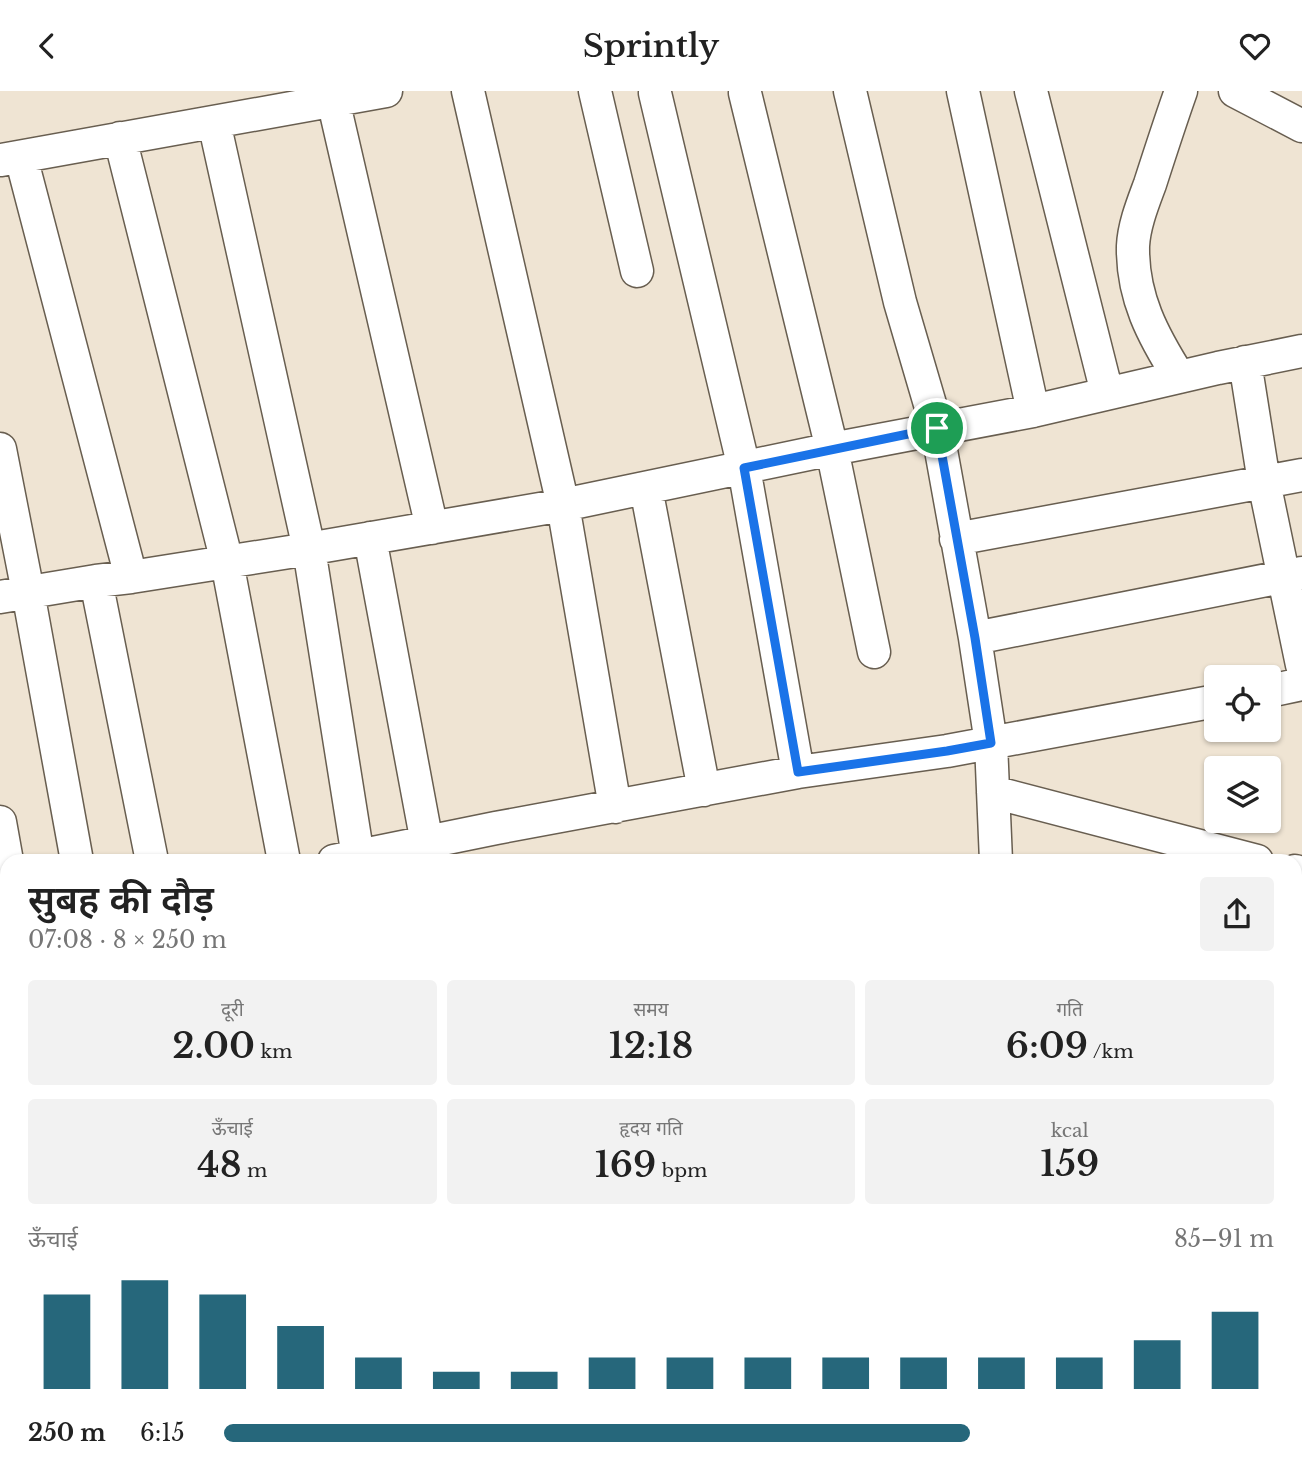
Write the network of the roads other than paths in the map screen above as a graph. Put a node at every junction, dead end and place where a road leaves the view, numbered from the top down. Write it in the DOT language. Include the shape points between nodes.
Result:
graph roads {
  1 [pos="386,91"];
  2 [pos="468,91"];
  3 [pos="595,91"];
  4 [pos="850,91"];
  5 [pos="963,91"];
  6 [pos="1031,91"];
  7 [pos="1181,91"];
  8 [pos="1235,91"];
  9 [pos="655,93"];
  10 [pos="746,93"];
  11 [pos="332,96"];
  12 [pos="214,122"];
  13 [pos="1302,126"];
  14 [pos="120,138"];
  15 [pos="11,158"];
  16 [pos="637,271"];
  17 [pos="1302,351"];
  18 [pos="1245,362"];
  19 [pos="1179,377"];
  20 [pos="1107,393"];
  21 [pos="1033,411"];
  22 [pos="937,428"];
  23 [pos="0,449"];
  24 [pos="832,449"];
  25 [pos="744,468"];
  26 [pos="1302,475"];
  27 [pos="1264,482"];
  28 [pos="646,488"];
  29 [pos="563,505"];
  30 [pos="432,528"];
  31 [pos="370,538"];
  32 [pos="956,539"];
  33 [pos="309,549"];
  34 [pos="227,562"];
  35 [pos="1293,575"];
  36 [pos="131,577"];
  37 [pos="96,581"];
  38 [pos="14,595"];
  39 [pos="975,638"];
  40 [pos="874,652"];
  41 [pos="1302,665"];
  42 [pos="1302,684"];
  43 [pos="1281,688"];
  44 [pos="1204,703"];
  45 [pos="991,743"];
  46 [pos="798,772"];
  47 [pos="704,790"];
  48 [pos="993,792"];
  49 [pos="615,807"];
  50 [pos="0,822"];
  51 [pos="427,843"];
  52 [pos="6,854"];
  53 [pos="75,854"];
  54 [pos="151,854"];
  55 [pos="283,854"];
  56 [pos="345,854"];
  57 [pos="371,854"];
  58 [pos="996,854"];
  59 [pos="1230,854"];
  1 -- 11 [label="street"];
  2 -- 29 [label="street"];
  3 -- 16 [label="street"];
  4 -- 22 [label="street" via="900,302"];
  5 -- 21 [label="street"];
  6 -- 20 [label="street"];
  7 -- 19 [label="street" via="1133,244 1144,314"];
  8 -- 13 [label="street"];
  9 -- 25 [label="street"];
  10 -- 24 [label="street"];
  11 -- 12 [label="street"];
  11 -- 30 [label="street"];
  12 -- 14 [label="street"];
  12 -- 33 [label="street"];
  14 -- 15 [label="street"];
  14 -- 34 [label="street"];
  15 -- 36 [label="street"];
  17 -- 18 [label="street"];
  18 -- 19 [label="street"];
  18 -- 27 [label="street"];
  19 -- 20 [label="street"];
  20 -- 21 [label="street"];
  21 -- 22 [label="street"];
  22 -- 24 [label="street"];
  22 -- 32 [label="street"];
  23 -- 38 [label="street"];
  24 -- 25 [label="street"];
  24 -- 40 [label="street"];
  25 -- 28 [label="street"];
  25 -- 46 [label="street"];
  26 -- 27 [label="street"];
  27 -- 32 [label="street"];
  27 -- 35 [label="street"];
  28 -- 29 [label="street"];
  28 -- 47 [label="street"];
  29 -- 30 [label="street"];
  29 -- 49 [label="street"];
  30 -- 31 [label="street"];
  31 -- 33 [label="street"];
  31 -- 51 [label="street"];
  32 -- 39 [label="street"];
  33 -- 34 [label="street"];
  33 -- 56 [label="street"];
  34 -- 36 [label="street"];
  34 -- 55 [label="street"];
  35 -- 39 [label="street"];
  35 -- 41 [label="street"];
  36 -- 37 [label="street"];
  37 -- 38 [label="street"];
  37 -- 54 [label="street"];
  38 -- 53 [label="street"];
  39 -- 45 [label="street"];
  42 -- 43 [label="street"];
  44 -- 45 [label="street"];
  45 -- 46 [label="street"];
  45 -- 48 [label="street"];
  46 -- 47 [label="street"];
  47 -- 49 [label="street"];
  48 -- 58 [label="street"];
  48 -- 59 [label="street"];
  49 -- 51 [label="street"];
  50 -- 52 [label="street"];
  51 -- 57 [label="street"];
}
